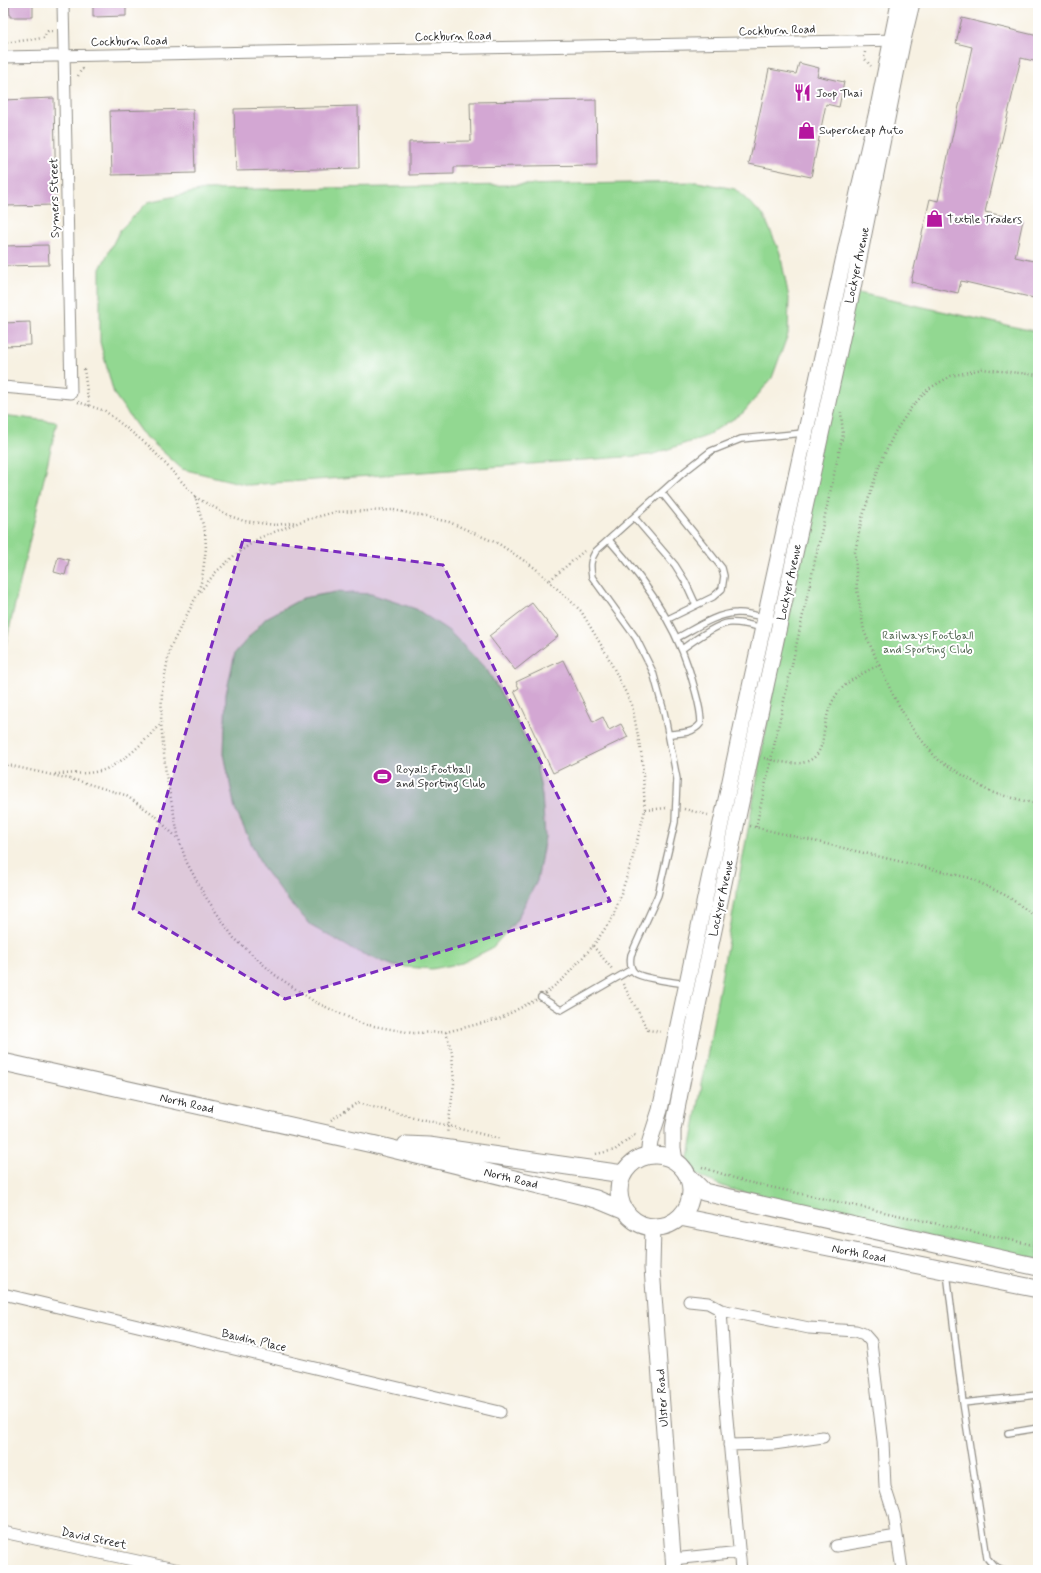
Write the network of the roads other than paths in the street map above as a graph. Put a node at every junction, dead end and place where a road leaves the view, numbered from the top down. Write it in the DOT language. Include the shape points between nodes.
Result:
graph roads {
  1 [pos="63,3"];
  2 [pos="899,3"];
  3 [pos="912,3"];
  4 [pos="897,40"];
  5 [pos="64,55"];
  6 [pos="3,57"];
  7 [pos="3,387"];
  8 [pos="806,433"];
  9 [pos="662,492"];
  10 [pos="634,517"];
  11 [pos="609,540"];
  12 [pos="696,605"];
  13 [pos="668,619"];
  14 [pos="771,625"];
  15 [pos="677,638"];
  16 [pos="682,649"];
  17 [pos="669,734"];
  18 [pos="632,969"];
  19 [pos="686,984"];
  20 [pos="702,988"];
  21 [pos="542,996"];
  22 [pos="3,1062"];
  23 [pos="372,1144"];
  24 [pos="648,1155"];
  25 [pos="675,1161"];
  26 [pos="623,1174"];
  27 [pos="688,1176"];
  28 [pos="625,1211"];
  29 [pos="680,1217"];
  30 [pos="653,1227"];
  31 [pos="1038,1267"];
  32 [pos="946,1271"];
  33 [pos="1038,1289"];
  34 [pos="3,1294"];
  35 [pos="689,1300"];
  36 [pos="721,1310"];
  37 [pos="1038,1395"];
  38 [pos="963,1403"];
  39 [pos="500,1412"];
  40 [pos="1038,1428"];
  41 [pos="1008,1433"];
  42 [pos="823,1437"];
  43 [pos="729,1445"];
  44 [pos="3,1532"];
  45 [pos="897,1536"];
  46 [pos="836,1546"];
  47 [pos="740,1552"];
  48 [pos="674,1564"];
  49 [pos="1038,1569"];
  50 [pos="179,1570"];
  51 [pos="740,1570"];
  52 [pos="902,1570"];
  53 [pos="1003,1570"];
  54 [pos="1035,1570"];
  1 -- 5 [label="street, Symers Street"];
  2 -- 4 [label="main road, Lockyer Avenue"];
  3 -- 4 [label="main road, Lockyer Avenue"];
  4 -- 5 [label="street, Cockburn Road"];
  4 -- 8 [label="main road, Lockyer Avenue"];
  4 -- 14 [label="main road, Lockyer Avenue" via="853,288"];
  5 -- 6 [label="street, Cockburn Road"];
  5 -- 7 [label="street, Symers Street" via="71,393"];
  8 -- 9 [label="lane" via="741,440 711,451"];
  8 -- 14 [label="main road, Lockyer Avenue"];
  9 -- 10 [label="lane"];
  9 -- 12 [label="lane" via="722,568 722,589"];
  10 -- 11 [label="lane"];
  10 -- 12 [label="lane" via="675,565"];
  11 -- 13 [label="lane" via="628,561"];
  11 -- 17 [label="lane" via="592,557 592,577 624,619 644,651 653,672"];
  12 -- 13 [label="lane"];
  13 -- 15 [label="lane"];
  14 -- 15 [label="lane" via="738,613 722,615"];
  14 -- 16 [label="lane" via="726,624"];
  14 -- 19 [label="main road, Lockyer Avenue" via="722,819"];
  14 -- 20 [label="main road, Lockyer Avenue" via="751,754"];
  15 -- 16 [label="lane"];
  16 -- 17 [label="lane" via="692,675 701,723 689,732"];
  17 -- 18 [label="lane" via="677,779 675,822 658,894 631,956"];
  18 -- 19 [label="lane" via="635,974 652,979"];
  18 -- 21 [label="lane" via="561,1010"];
  19 -- 20 [label="lane"];
  19 -- 24 [label="main road, Lockyer Avenue"];
  20 -- 25 [label="main road, Lockyer Avenue" via="673,1129"];
  22 -- 23 [label="main road, North Road"];
  23 -- 26 [label="main road, North Road" via="429,1146"];
  23 -- 28 [label="main road, North Road" via="596,1199"];
  24 -- 25 [label="main road" via="658,1155"];
  24 -- 26 [label="main road" via="629,1165"];
  25 -- 27 [label="main road"];
  26 -- 28 [label="main road" via="618,1193"];
  27 -- 29 [label="main road" via="691,1193"];
  27 -- 31 [label="main road, North Road" via="704,1192"];
  28 -- 30 [label="main road" via="637,1222"];
  29 -- 30 [label="main road" via="668,1225"];
  29 -- 32 [label="main road, North Road"];
  30 -- 48 [label="main road, Ulster Road" via="652,1268"];
  32 -- 33 [label="main road, North Road"];
  32 -- 38 [label="lane"];
  34 -- 39 [label="street, Baudin Place"];
  35 -- 36 [label="street"];
  36 -- 43 [label="street"];
  36 -- 45 [label="street" via="809,1328 856,1331 864,1334 871,1342 883,1441 885,1487 894,1515"];
  37 -- 38 [label="lane"];
  38 -- 53 [label="lane" via="987,1558 994,1566"];
  40 -- 41 [label="lane"];
  42 -- 43 [label="street" via="774,1444"];
  43 -- 47 [label="street"];
  44 -- 50 [label="street, David Street"];
  45 -- 46 [label="street"];
  45 -- 52 [label="street"];
  47 -- 48 [label="street"];
  47 -- 51 [label="street"];
  49 -- 54 [label="lane"];
}
